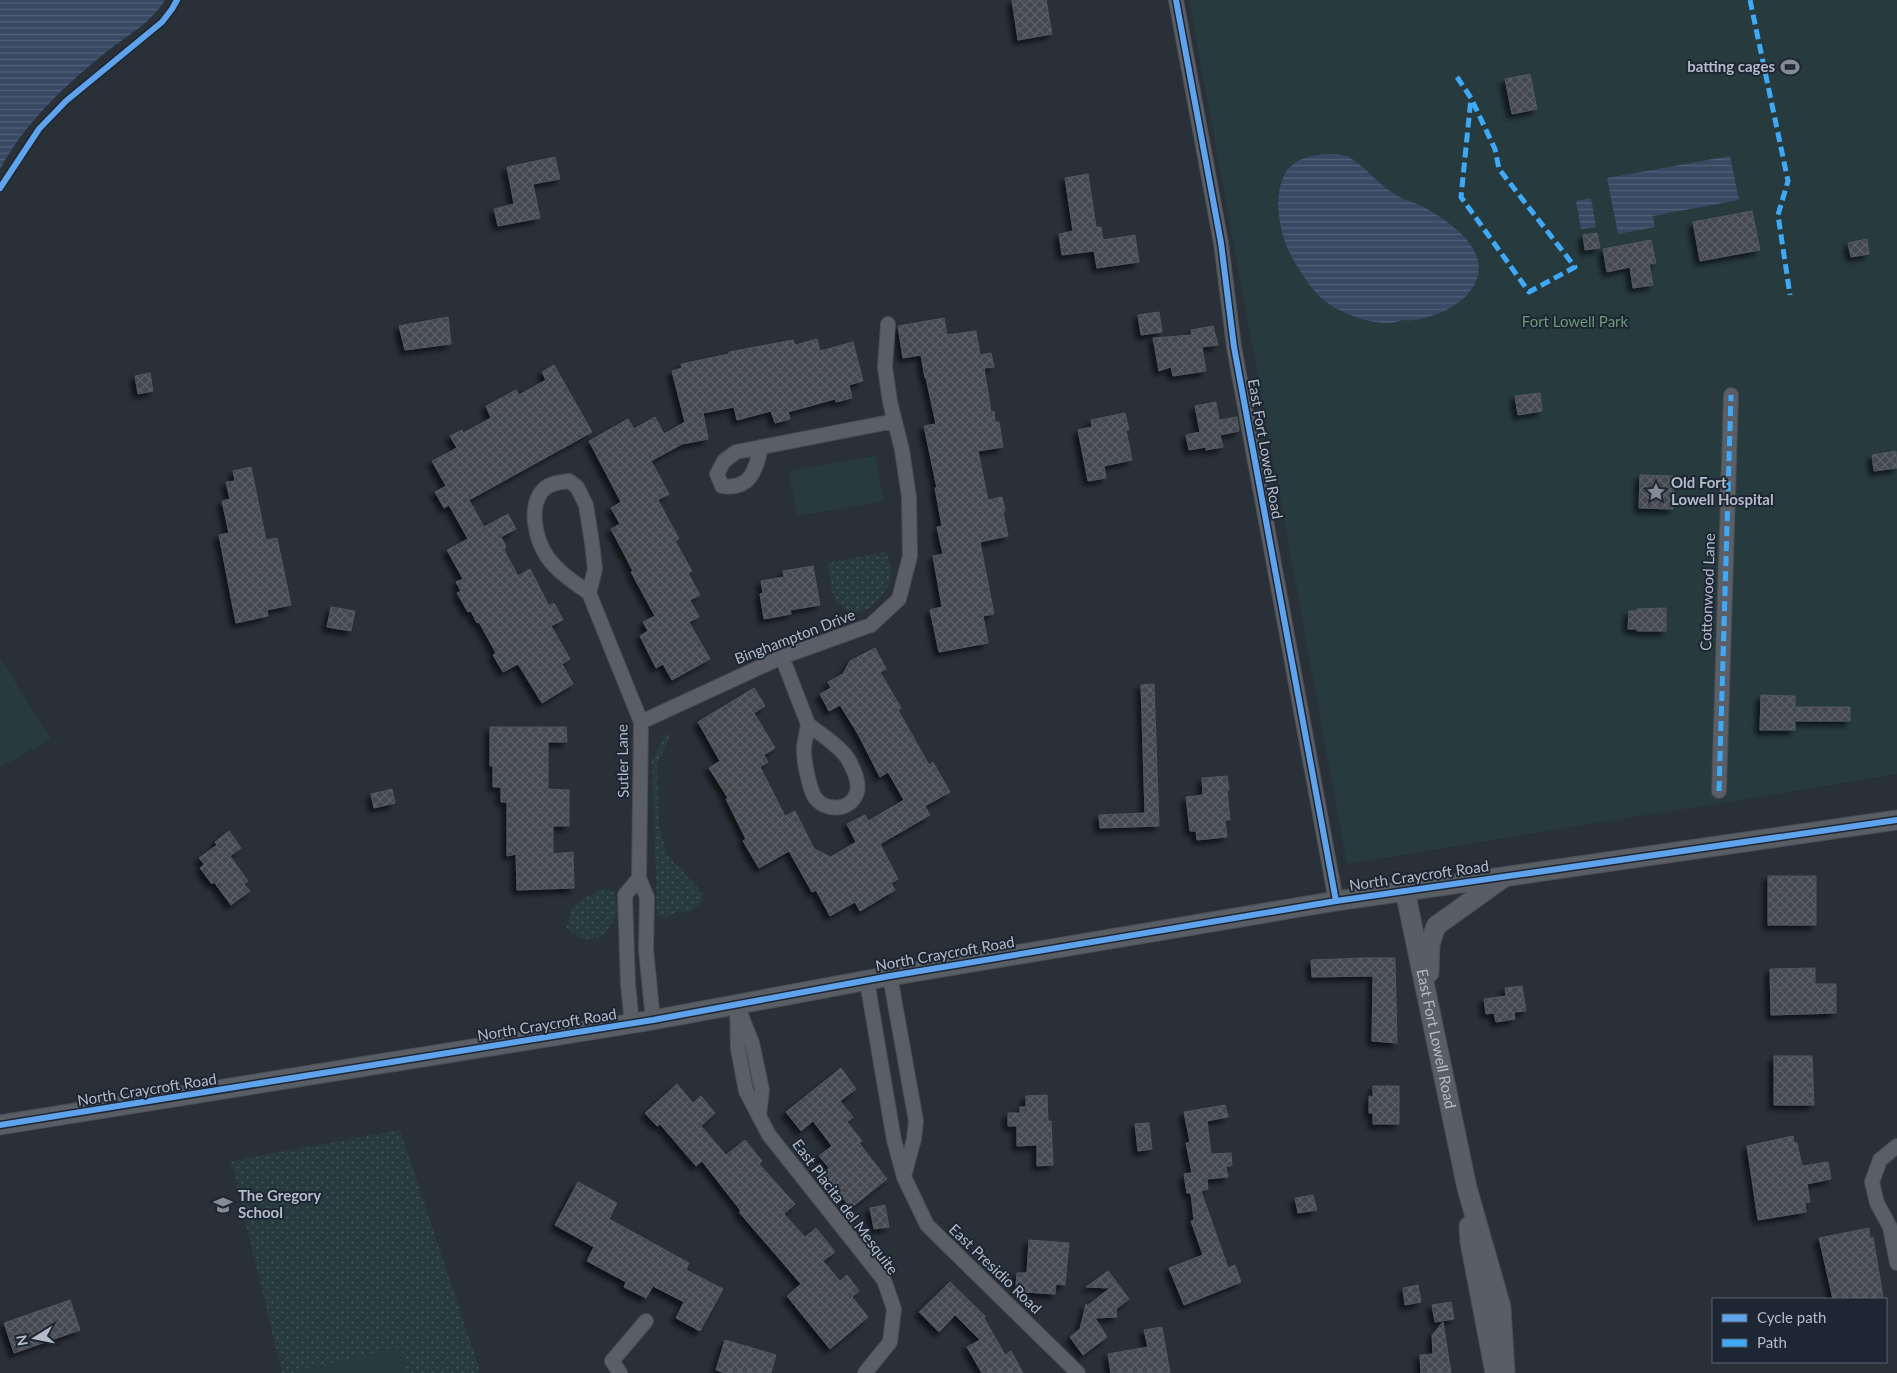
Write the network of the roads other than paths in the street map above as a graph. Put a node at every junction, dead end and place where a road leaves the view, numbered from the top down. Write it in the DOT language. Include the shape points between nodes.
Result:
graph roads {
  1 [pos="1176,0"];
  2 [pos="888,324"];
  3 [pos="1731,394"];
  4 [pos="895,421"];
  5 [pos="761,447"];
  6 [pos="590,593"];
  7 [pos="782,657"];
  8 [pos="641,722"];
  9 [pos="808,724"];
  10 [pos="1719,790"];
  11 [pos="1897,820"];
  12 [pos="1507,876"];
  13 [pos="639,878"];
  14 [pos="1405,891"];
  15 [pos="1336,901"];
  16 [pos="890,976"];
  17 [pos="866,981"];
  18 [pos="1428,1002"];
  19 [pos="737,1005"];
  20 [pos="653,1020"];
  21 [pos="632,1024"];
  22 [pos="0,1125"];
  23 [pos="1897,1146"];
  24 [pos="904,1176"];
  25 [pos="1468,1188"];
  26 [pos="1897,1263"];
  27 [pos="646,1321"];
  28 [pos="620,1373"];
  29 [pos="865,1373"];
  30 [pos="1078,1373"];
  31 [pos="1495,1373"];
  32 [pos="1506,1373"];
  1 -- 15 [label="street, East Fort Lowell Road" via="1221,244 1234,347"];
  2 -- 4 [label="street, Binghampton Drive" via="886,367"];
  3 -- 10 [label="street, Cottonwood Lane"];
  4 -- 5 [label="street"];
  4 -- 7 [label="street, Binghampton Drive" via="909,507 910,556 899,600 871,625"];
  6 -- 6 [label="street" via="594,569 586,505 569,481 558,482 545,488 535,508 541,548 556,567"];
  6 -- 8 [label="street, Sutler Lane"];
  7 -- 8 [label="street, Binghampton Drive"];
  7 -- 9 [label="street"];
  8 -- 13 [label="street, Sutler Lane"];
  9 -- 9 [label="street" via="804,748 810,786 822,804 830,808 840,807 857,793 858,781 840,750"];
  11 -- 12 [label="main road, North Craycroft Road"];
  12 -- 14 [label="main road, North Craycroft Road"];
  12 -- 18 [label="main road" via="1436,926 1430,944"];
  13 -- 20 [label="street, Sutler Lane" via="647,897 646,950"];
  13 -- 21 [label="street" via="626,895"];
  14 -- 15 [label="main road, North Craycroft Road"];
  14 -- 18 [label="main road, East Fort Lowell Road"];
  15 -- 16 [label="main road, North Craycroft Road"];
  16 -- 17 [label="main road, North Craycroft Road"];
  16 -- 24 [label="street" via="916,1121"];
  17 -- 19 [label="main road, North Craycroft Road"];
  17 -- 24 [label="street, East Presidio Road" via="894,1140"];
  18 -- 25 [label="main road, East Fort Lowell Road"];
  19 -- 20 [label="main road, North Craycroft Road"];
  19 -- 29 [label="street, East Placita del Mesquite" via="738,1049 746,1091 769,1135 884,1280 894,1309 890,1342"];
  20 -- 21 [label="main road, North Craycroft Road"];
  21 -- 22 [label="main road, North Craycroft Road"];
  23 -- 26 [label="street" via="1880,1160 1872,1182 1877,1203 1890,1227"];
  24 -- 30 [label="street, East Presidio Road" via="927,1225"];
  25 -- 31 [label="main road, East Fort Lowell Road" via="1470,1242"];
  25 -- 32 [label="main road, East Fort Lowell Road" via="1501,1307"];
  27 -- 28 [label="street" via="612,1361"];
}
